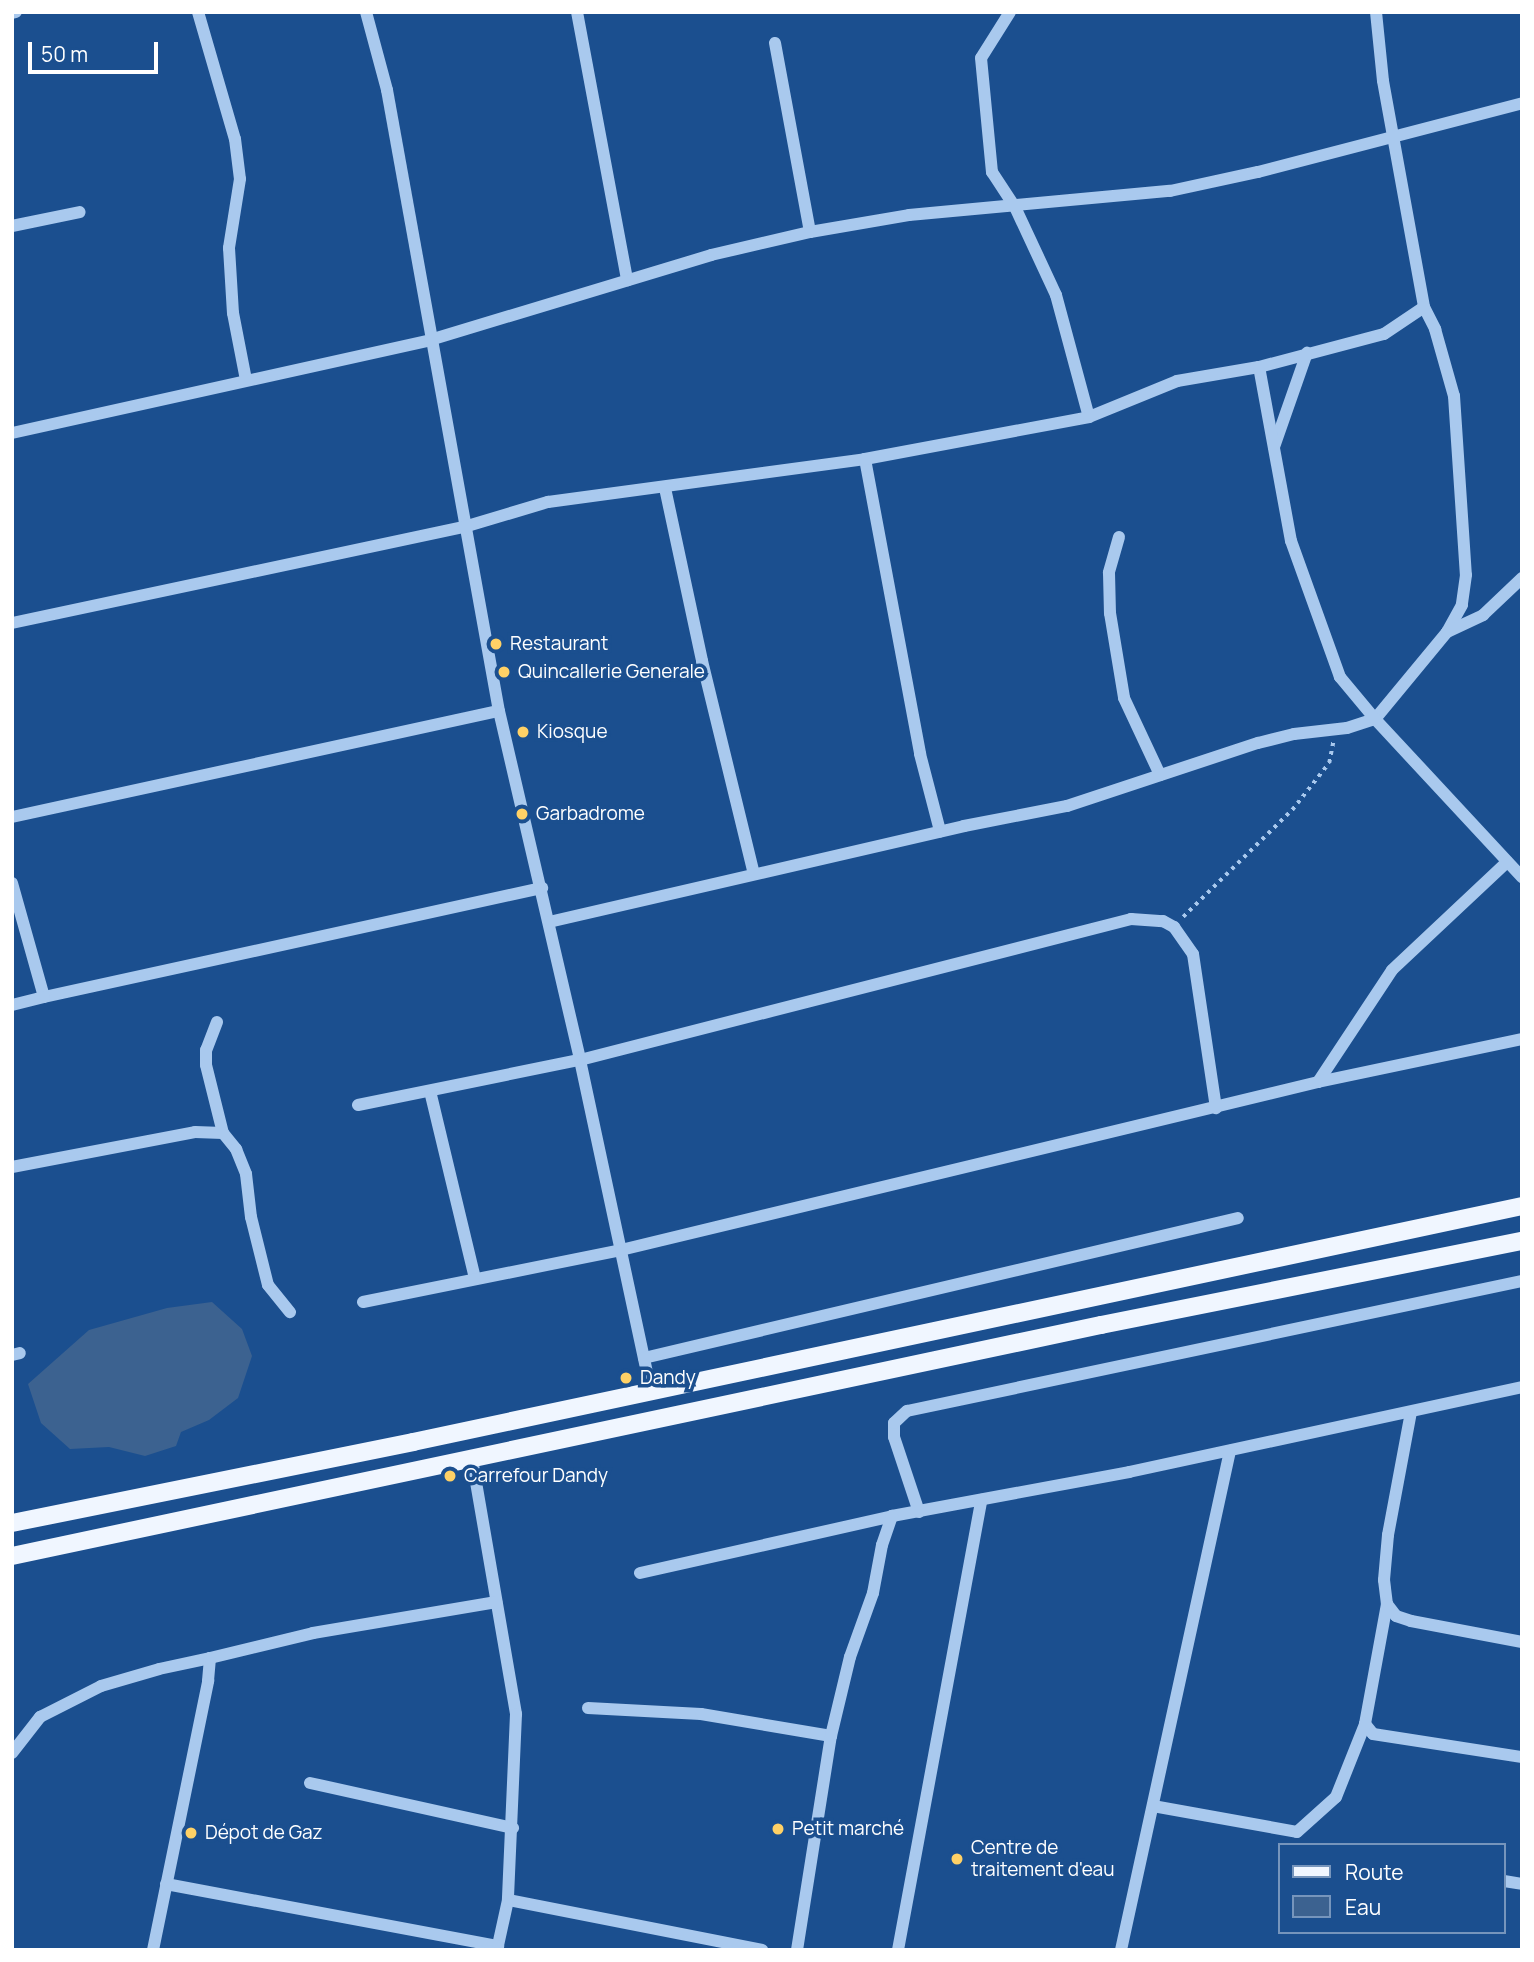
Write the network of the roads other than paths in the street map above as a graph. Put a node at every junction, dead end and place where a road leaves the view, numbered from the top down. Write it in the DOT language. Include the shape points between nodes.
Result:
graph roads {
  1 [pos="198,12"];
  2 [pos="366,12"];
  3 [pos="577,12"];
  4 [pos="1010,12"];
  5 [pos="1376,12"];
  6 [pos="775,43"];
  7 [pos="1522,103"];
  8 [pos="1395,136"];
  9 [pos="1015,207"];
  10 [pos="80,212"];
  11 [pos="12,226"];
  12 [pos="810,232"];
  13 [pos="627,280"];
  14 [pos="1424,307"];
  15 [pos="430,340"];
  16 [pos="1307,353"];
  17 [pos="1259,367"];
  18 [pos="246,380"];
  19 [pos="1089,417"];
  20 [pos="12,433"];
  21 [pos="1274,447"];
  22 [pos="865,459"];
  23 [pos="665,488"];
  24 [pos="464,527"];
  25 [pos="1119,537"];
  26 [pos="1522,578"];
  27 [pos="12,623"];
  28 [pos="1447,632"];
  29 [pos="499,711"];
  30 [pos="1374,719"];
  31 [pos="1160,775"];
  32 [pos="12,817"];
  33 [pos="940,831"];
  34 [pos="1507,862"];
  35 [pos="754,874"];
  36 [pos="1522,877"];
  37 [pos="12,883"];
  38 [pos="542,888"];
  39 [pos="549,922"];
  40 [pos="44,997"];
  41 [pos="12,1005"];
  42 [pos="217,1022"];
  43 [pos="1522,1039"];
  44 [pos="580,1060"];
  45 [pos="1318,1082"];
  46 [pos="430,1091"];
  47 [pos="358,1105"];
  48 [pos="1216,1108"];
  49 [pos="223,1133"];
  50 [pos="12,1167"];
  51 [pos="1522,1206"];
  52 [pos="1238,1218"];
  53 [pos="1522,1241"];
  54 [pos="621,1250"];
  55 [pos="475,1279"];
  56 [pos="1522,1281"];
  57 [pos="363,1302"];
  58 [pos="290,1312"];
  59 [pos="644,1358"];
  60 [pos="1522,1387"];
  61 [pos="651,1391"];
  62 [pos="1412,1412"];
  63 [pos="1230,1451"];
  64 [pos="472,1459"];
  65 [pos="981,1500"];
  66 [pos="919,1511"];
  67 [pos="892,1516"];
  68 [pos="12,1522"];
  69 [pos="12,1556"];
  70 [pos="640,1573"];
  71 [pos="496,1602"];
  72 [pos="1387,1604"];
  73 [pos="1522,1642"];
  74 [pos="210,1658"];
  75 [pos="588,1708"];
  76 [pos="1365,1724"];
  77 [pos="831,1736"];
  78 [pos="12,1753"];
  79 [pos="1522,1757"];
  80 [pos="310,1783"];
  81 [pos="1153,1806"];
  82 [pos="513,1828"];
  83 [pos="166,1884"];
  84 [pos="508,1900"];
  85 [pos="699,1943"];
  86 [pos="497,1948"];
  87 [pos="153,1950"];
  88 [pos="762,1950"];
  89 [pos="797,1950"];
  90 [pos="898,1950"];
  91 [pos="1121,1950"];
  1 -- 18 [label="street" via="237,152 240,179 229,248 233,313"];
  2 -- 15 [label="street" via="387,90"];
  3 -- 13 [label="street"];
  4 -- 9 [label="street" via="981,58 992,172"];
  5 -- 8 [label="street" via="1383,81"];
  6 -- 12 [label="street"];
  7 -- 8 [label="street"];
  8 -- 9 [label="street" via="1170,191"];
  8 -- 14 [label="street"];
  9 -- 12 [label="street" via="909,215"];
  9 -- 19 [label="street" via="1056,295"];
  10 -- 11 [label="street"];
  12 -- 13 [label="street"];
  13 -- 15 [label="street"];
  14 -- 16 [label="street" via="1384,334"];
  14 -- 28 [label="street" via="1454,396 1466,575 1462,605"];
  15 -- 18 [label="street"];
  15 -- 24 [label="street"];
  16 -- 17 [label="street"];
  16 -- 21 [label="street"];
  17 -- 19 [label="street" via="1177,381"];
  17 -- 21 [label="street"];
  18 -- 20 [label="street"];
  19 -- 22 [label="street"];
  21 -- 30 [label="street" via="1291,541 1340,677"];
  22 -- 23 [label="street"];
  22 -- 33 [label="street" via="920,754"];
  23 -- 24 [label="street" via="548,502"];
  23 -- 35 [label="street"];
  24 -- 27 [label="street"];
  24 -- 29 [label="street"];
  25 -- 31 [label="street" via="1109,573 1110,613 1124,698"];
  26 -- 28 [label="street" via="1483,615"];
  28 -- 30 [label="street"];
  29 -- 32 [label="street"];
  29 -- 38 [label="street"];
  30 -- 31 [label="street" via="1258,743"];
  30 -- 34 [label="street"];
  31 -- 33 [label="street" via="1067,806"];
  33 -- 35 [label="street"];
  34 -- 36 [label="street"];
  34 -- 45 [label="street" via="1392,970"];
  35 -- 39 [label="street"];
  37 -- 40 [label="street"];
  38 -- 39 [label="street"];
  38 -- 40 [label="street"];
  39 -- 44 [label="street"];
  40 -- 41 [label="street"];
  42 -- 49 [label="street" via="206,1050 206,1065"];
  43 -- 45 [label="street"];
  44 -- 46 [label="street"];
  44 -- 48 [label="street" via="1131,919 1163,921 1174,927 1193,954"];
  44 -- 54 [label="street"];
  45 -- 48 [label="street"];
  46 -- 47 [label="street"];
  46 -- 55 [label="street"];
  48 -- 54 [label="street"];
  49 -- 50 [label="street" via="195,1132"];
  49 -- 58 [label="street" via="236,1149 246,1174 268,1285"];
  51 -- 61 [label="main road"];
  52 -- 59 [label="street"];
  53 -- 64 [label="main road"];
  54 -- 55 [label="street"];
  54 -- 59 [label="street"];
  55 -- 57 [label="street"];
  56 -- 66 [label="street" via="906,1411 894,1423 894,1437"];
  59 -- 61 [label="street"];
  60 -- 62 [label="street"];
  61 -- 68 [label="main road"];
  62 -- 63 [label="street"];
  62 -- 72 [label="street" via="1388,1535"];
  63 -- 65 [label="street"];
  63 -- 81 [label="street"];
  64 -- 69 [label="main road"];
  64 -- 71 [label="street"];
  65 -- 66 [label="street"];
  65 -- 90 [label="street"];
  66 -- 67 [label="street"];
  67 -- 70 [label="street"];
  67 -- 77 [label="street"];
  71 -- 74 [label="street" via="313,1633"];
  71 -- 82 [label="street" via="516,1714"];
  72 -- 73 [label="street" via="1396,1616 1411,1621"];
  72 -- 76 [label="street"];
  74 -- 78 [label="street" via="101,1686 40,1717"];
  74 -- 83 [label="street"];
  75 -- 77 [label="street" via="701,1714"];
  76 -- 79 [label="street" via="1373,1734"];
  76 -- 81 [label="street" via="1336,1797 1297,1832"];
  77 -- 89 [label="street"];
  80 -- 82 [label="street"];
  81 -- 91 [label="street"];
  82 -- 84 [label="street"];
  83 -- 86 [label="street"];
  83 -- 87 [label="street"];
  84 -- 85 [label="street"];
  84 -- 86 [label="street"];
  85 -- 88 [label="street"];
}
